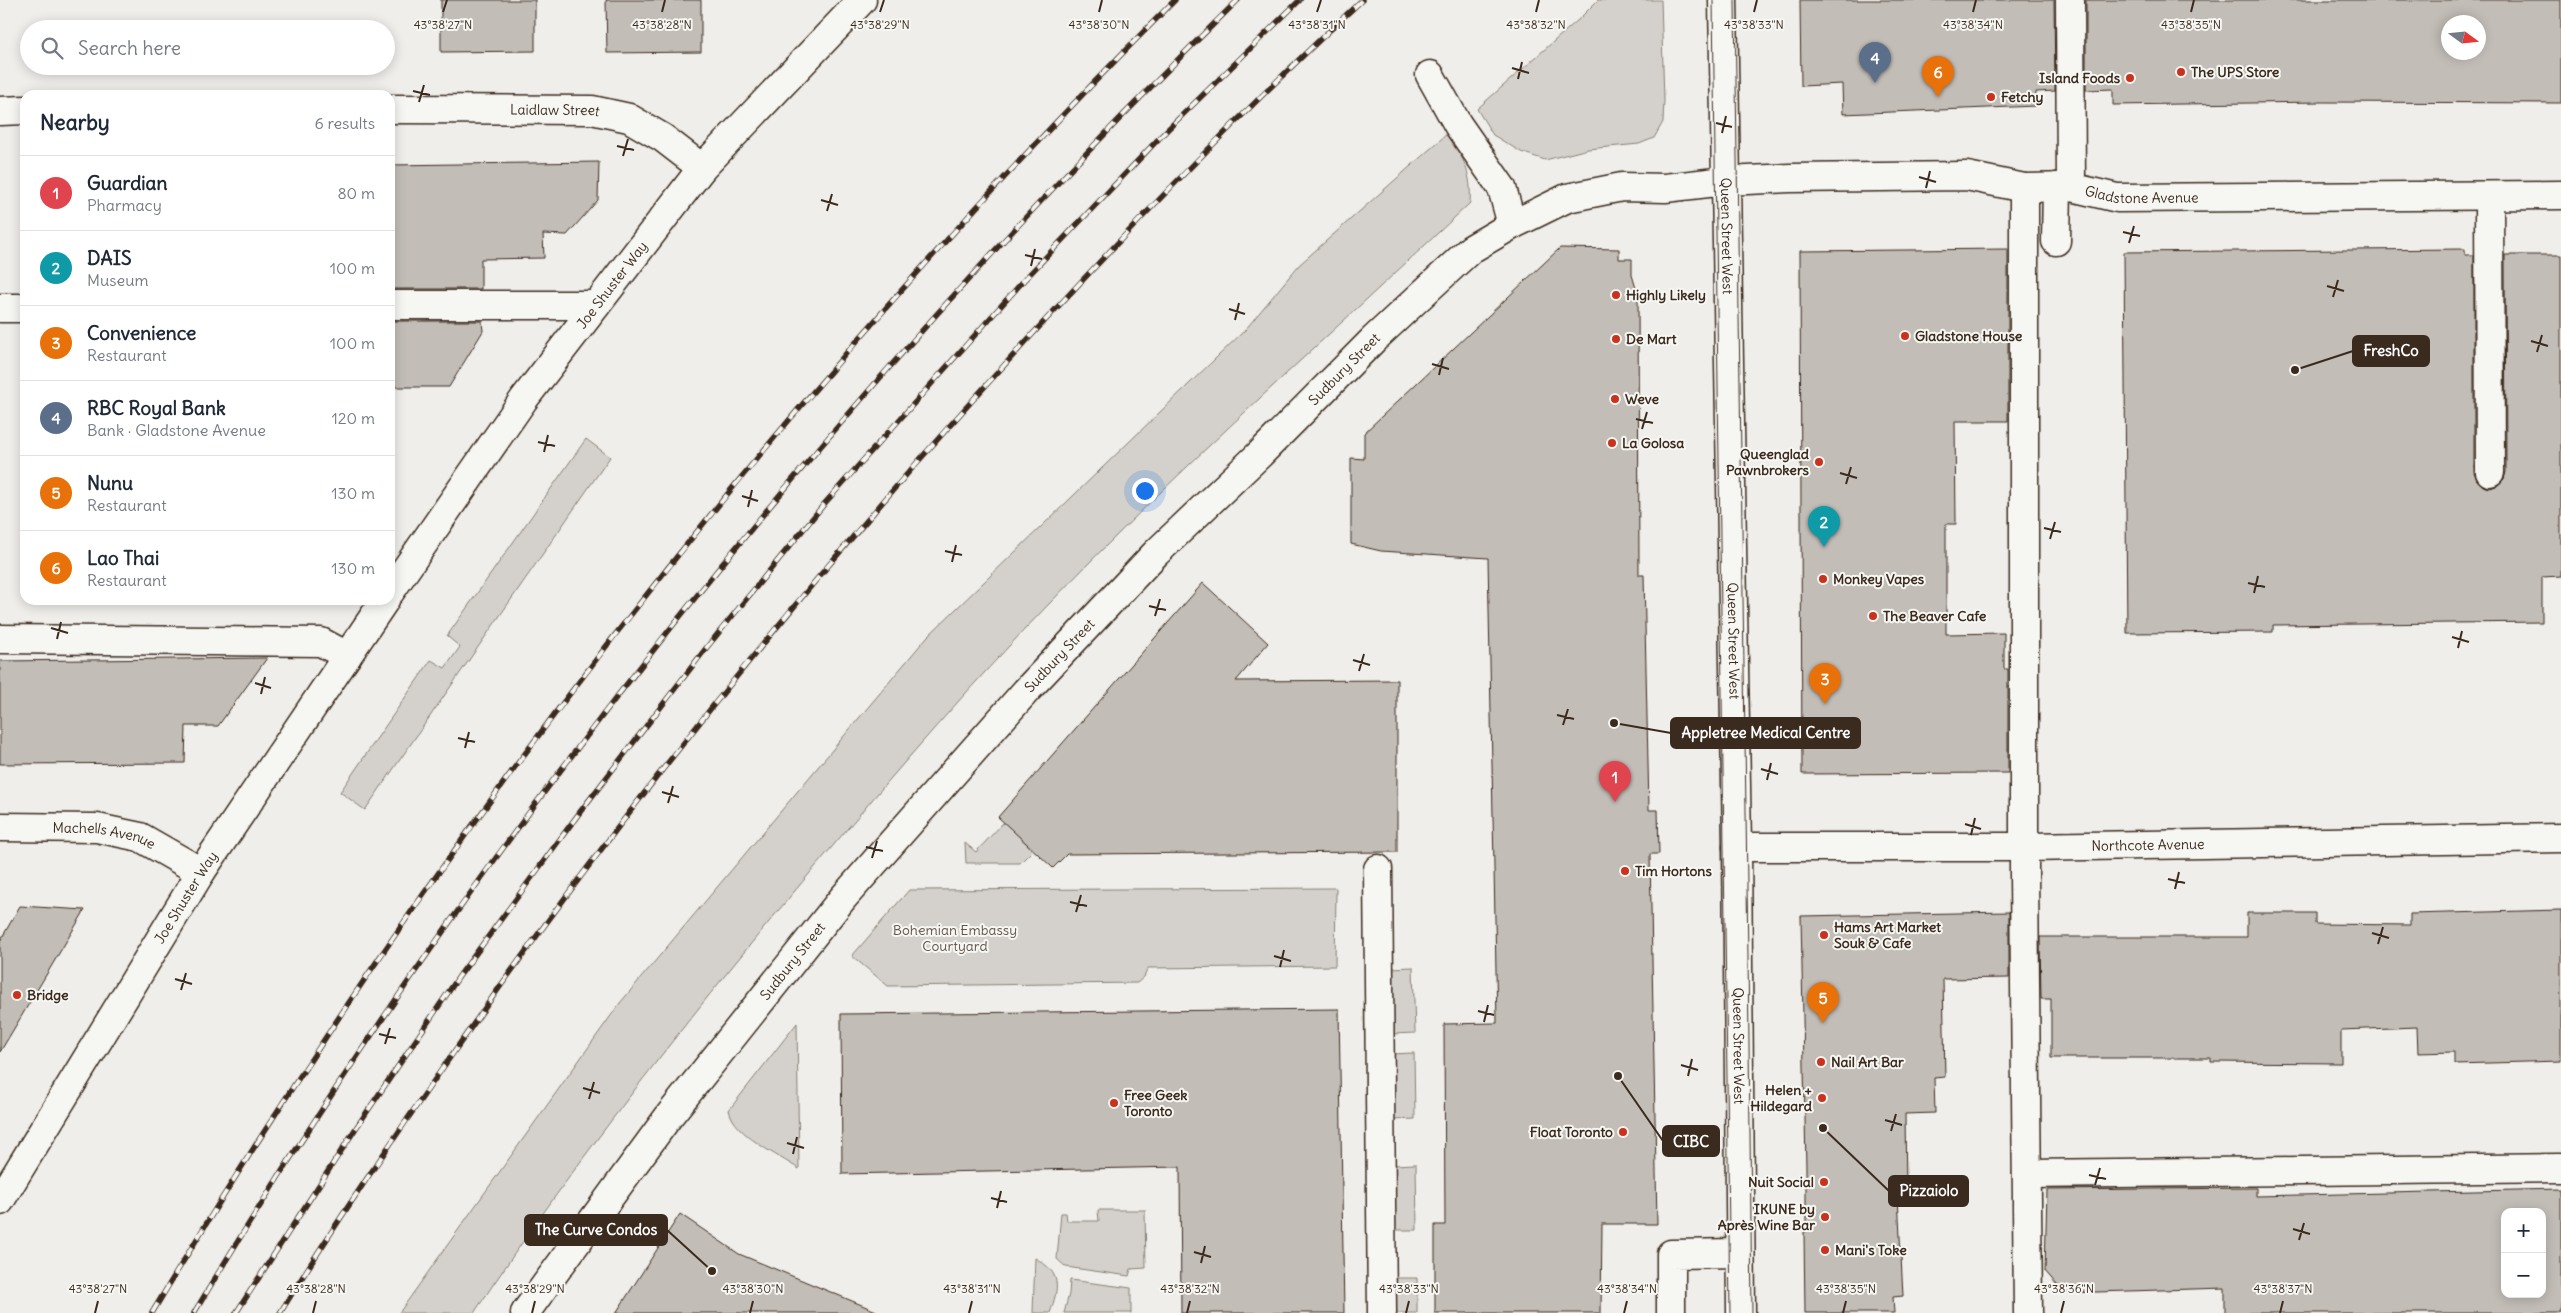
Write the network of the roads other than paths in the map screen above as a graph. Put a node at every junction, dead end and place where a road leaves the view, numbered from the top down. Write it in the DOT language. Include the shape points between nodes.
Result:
graph roads {
  1 [pos="862,0"];
  2 [pos="1723,0"];
  3 [pos="2070,0"];
  4 [pos="1430,75"];
  5 [pos="395,109"];
  6 [pos="0,110"];
  7 [pos="20,110"];
  8 [pos="702,168"];
  9 [pos="1725,181"];
  10 [pos="2064,187"];
  11 [pos="2024,188"];
  12 [pos="2561,195"];
  13 [pos="2489,196"];
  14 [pos="1512,225"];
  15 [pos="2056,241"];
  16 [pos="395,305"];
  17 [pos="596,305"];
  18 [pos="0,308"];
  19 [pos="20,308"];
  20 [pos="2490,472"];
  21 [pos="395,585"];
  22 [pos="382,605"];
  23 [pos="0,639"];
  24 [pos="347,656"];
  25 [pos="0,827"];
  26 [pos="2561,838"];
  27 [pos="1737,847"];
  28 [pos="2024,847"];
  29 [pos="1378,869"];
  30 [pos="201,872"];
  31 [pos="2561,1168"];
  32 [pos="2027,1174"];
  33 [pos="0,1201"];
  34 [pos="1740,1253"];
  35 [pos="525,1313"];
  36 [pos="1382,1313"];
  37 [pos="1671,1313"];
  38 [pos="1741,1313"];
  39 [pos="2028,1313"];
  1 -- 8 [label="street, Joe Shuster Way"];
  2 -- 9 [label="street, Queen Street West"];
  3 -- 10 [label="street"];
  4 -- 14 [label="street" via="1458,125 1502,188"];
  5 -- 8 [label="street, Laidlaw Street" via="592,110 629,118 663,138"];
  6 -- 7 [label="street"];
  8 -- 17 [label="street, Joe Shuster Way"];
  9 -- 11 [label="street, Gladstone Avenue" via="1967,176"];
  9 -- 14 [label="street, Sudbury Street" via="1665,188 1622,187 1568,198"];
  9 -- 27 [label="street, Queen Street West"];
  10 -- 11 [label="street, Gladstone Avenue"];
  10 -- 13 [label="street, Gladstone Avenue" via="2117,198"];
  10 -- 15 [label="street"];
  11 -- 28 [label="street"];
  12 -- 13 [label="street, Gladstone Avenue"];
  13 -- 20 [label="street"];
  14 -- 35 [label="street, Sudbury Street" via="1471,249 1374,339 1156,553 1026,691 843,898 669,1116"];
  16 -- 17 [label="street"];
  17 -- 21 [label="street, Joe Shuster Way" via="519,406"];
  18 -- 19 [label="street"];
  22 -- 24 [label="street, Joe Shuster Way"];
  23 -- 24 [label="street" via="321,642"];
  24 -- 30 [label="street, Joe Shuster Way"];
  25 -- 30 [label="street, Machells Avenue" via="97,828 140,837"];
  26 -- 28 [label="street, Northcote Avenue"];
  27 -- 28 [label="street, Northcote Avenue"];
  27 -- 34 [label="street, Queen Street West"];
  28 -- 32 [label="street"];
  29 -- 36 [label="street"];
  30 -- 33 [label="street, Joe Shuster Way"];
  31 -- 32 [label="street"];
  32 -- 39 [label="street"];
  34 -- 37 [label="street" via="1672,1254"];
  34 -- 38 [label="street, Queen Street West"];
}
